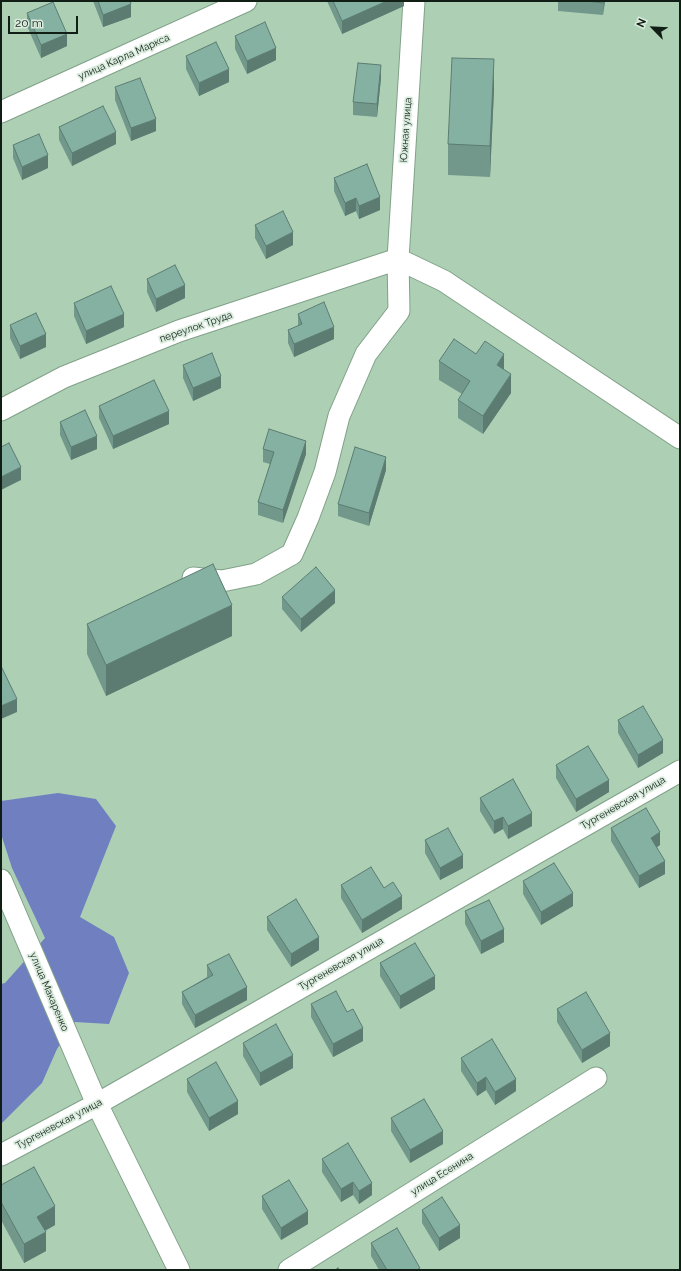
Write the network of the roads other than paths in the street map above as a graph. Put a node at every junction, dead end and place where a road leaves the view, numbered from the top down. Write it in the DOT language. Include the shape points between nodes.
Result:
graph roads {
  1 [pos="246,1"];
  2 [pos="414,1"];
  3 [pos="1,112"];
  4 [pos="398,259"];
  5 [pos="1,410"];
  6 [pos="680,438"];
  7 [pos="174,584"];
  8 [pos="680,771"];
  9 [pos="1,880"];
  10 [pos="596,1078"];
  11 [pos="96,1104"];
  12 [pos="1,1155"];
  13 [pos="179,1270"];
  14 [pos="289,1270"];
  1 -- 3 [label="street, улица Карла Маркса"];
  2 -- 4 [label="street, Южная улица"];
  4 -- 5 [label="street, переулок Труда" via="179,331 64,377"];
  4 -- 6 [label="street" via="444,280"];
  4 -- 7 [label="street, Южная улица" via="399,311 366,354 339,416 325,472 292,554 256,574 222,581 187,577"];
  8 -- 11 [label="street, Тургеневская улица"];
  9 -- 11 [label="street, улица Макаренко"];
  10 -- 14 [label="street, улица Есенина"];
  11 -- 12 [label="street, Тургеневская улица"];
  11 -- 13 [label="street, улица Макаренко"];
}
